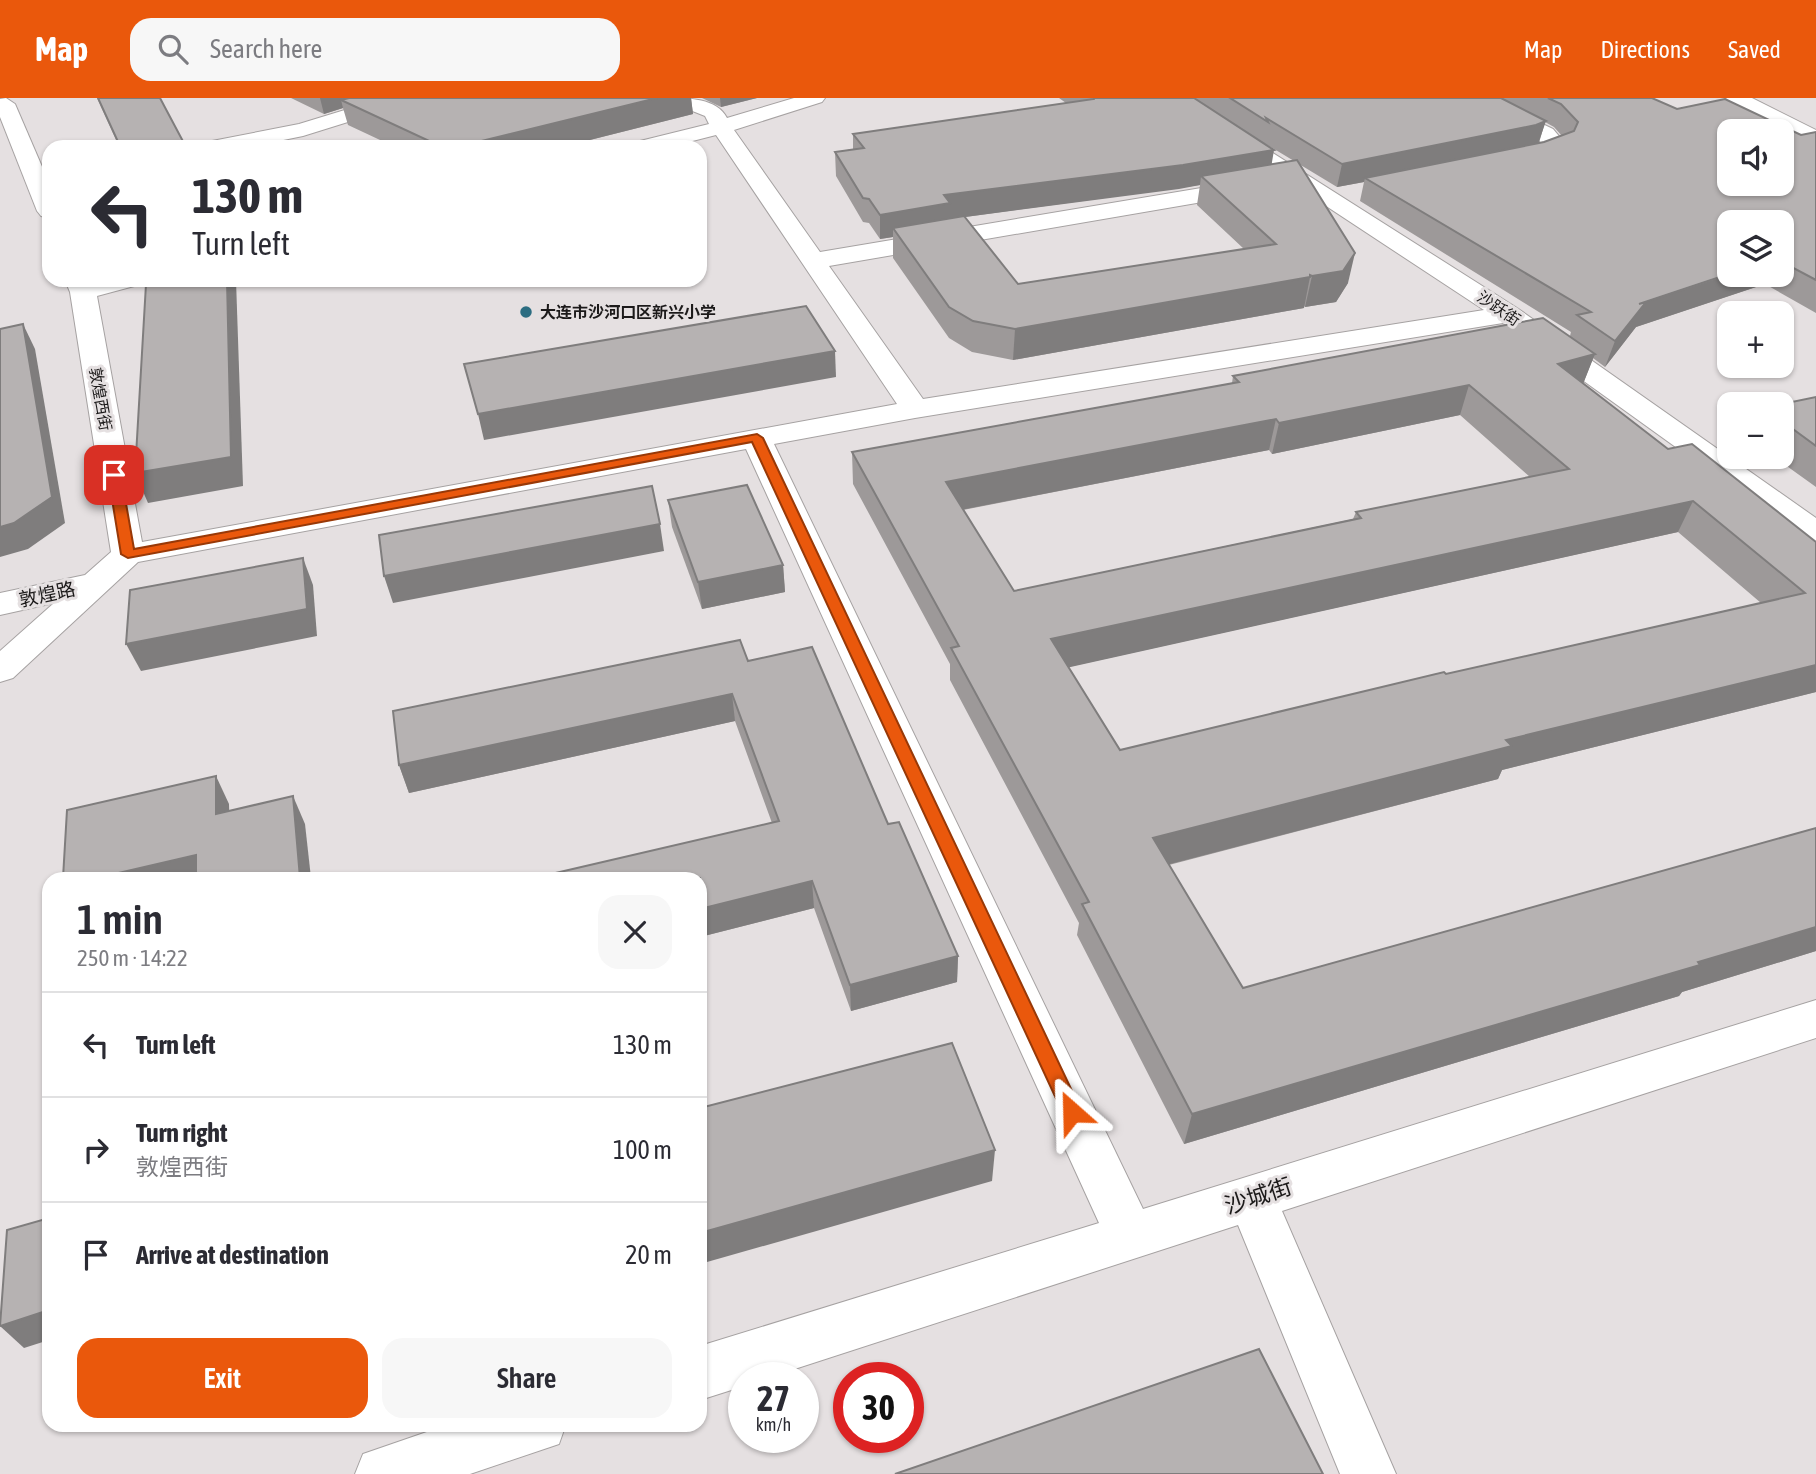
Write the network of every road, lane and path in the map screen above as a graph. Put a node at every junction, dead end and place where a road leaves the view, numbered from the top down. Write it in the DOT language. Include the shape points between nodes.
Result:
graph roads {
  1 [pos="405,98"];
  2 [pos="677,98"];
  3 [pos="815,98"];
  4 [pos="1172,98"];
  5 [pos="1472,98"];
  6 [pos="1736,98"];
  7 [pos="10,102"];
  8 [pos="721,127"];
  9 [pos="1816,138"];
  10 [pos="254,140"];
  11 [pos="672,140"];
  12 [pos="1499,164"];
  13 [pos="42,177"];
  14 [pos="1299,178"];
  15 [pos="1356,193"];
  16 [pos="1330,198"];
  17 [pos="813,261"];
  18 [pos="80,287"];
  19 [pos="1508,314"];
  20 [pos="915,408"];
  21 [pos="757,438"];
  22 [pos="1816,533"];
  23 [pos="128,554"];
  24 [pos="95,583"];
  25 [pos="0,604"];
  26 [pos="0,670"];
  27 [pos="1816,1019"];
  28 [pos="1252,1198"];
  29 [pos="1130,1236"];
  30 [pos="707,1371"];
  31 [pos="514,1432"];
  32 [pos="383,1474"];
  33 [pos="1368,1474"];
  1 -- 10 [label="street" via="303,131"];
  2 -- 8 [label="street" via="714,112"];
  3 -- 8 [label="street"];
  4 -- 14 [label="street, 沙跃街"];
  5 -- 12 [label="street" via="1545,134 1558,147"];
  6 -- 9 [label="street"];
  7 -- 13 [label="street"];
  8 -- 11 [label="street"];
  8 -- 17 [label="street"];
  14 -- 16 [label="street, 沙跃街"];
  14 -- 17 [label="street"];
  15 -- 16 [label="street"];
  16 -- 19 [label="street, 沙跃街"];
  17 -- 20 [label="street"];
  18 -- 23 [label="street, 敦煌西街"];
  19 -- 20 [label="street"];
  19 -- 22 [label="street, 沙跃街"];
  20 -- 21 [label="street"];
  21 -- 23 [label="street"];
  21 -- 29 [label="street"];
  23 -- 24 [label="street"];
  24 -- 25 [label="street, 敦煌路"];
  24 -- 26 [label="street"];
  27 -- 28 [label="street, 沙城街"];
  28 -- 29 [label="street, 沙城街"];
  28 -- 33 [label="street"];
  29 -- 30 [label="street, 沙城街"];
  31 -- 32 [label="street"];
}
